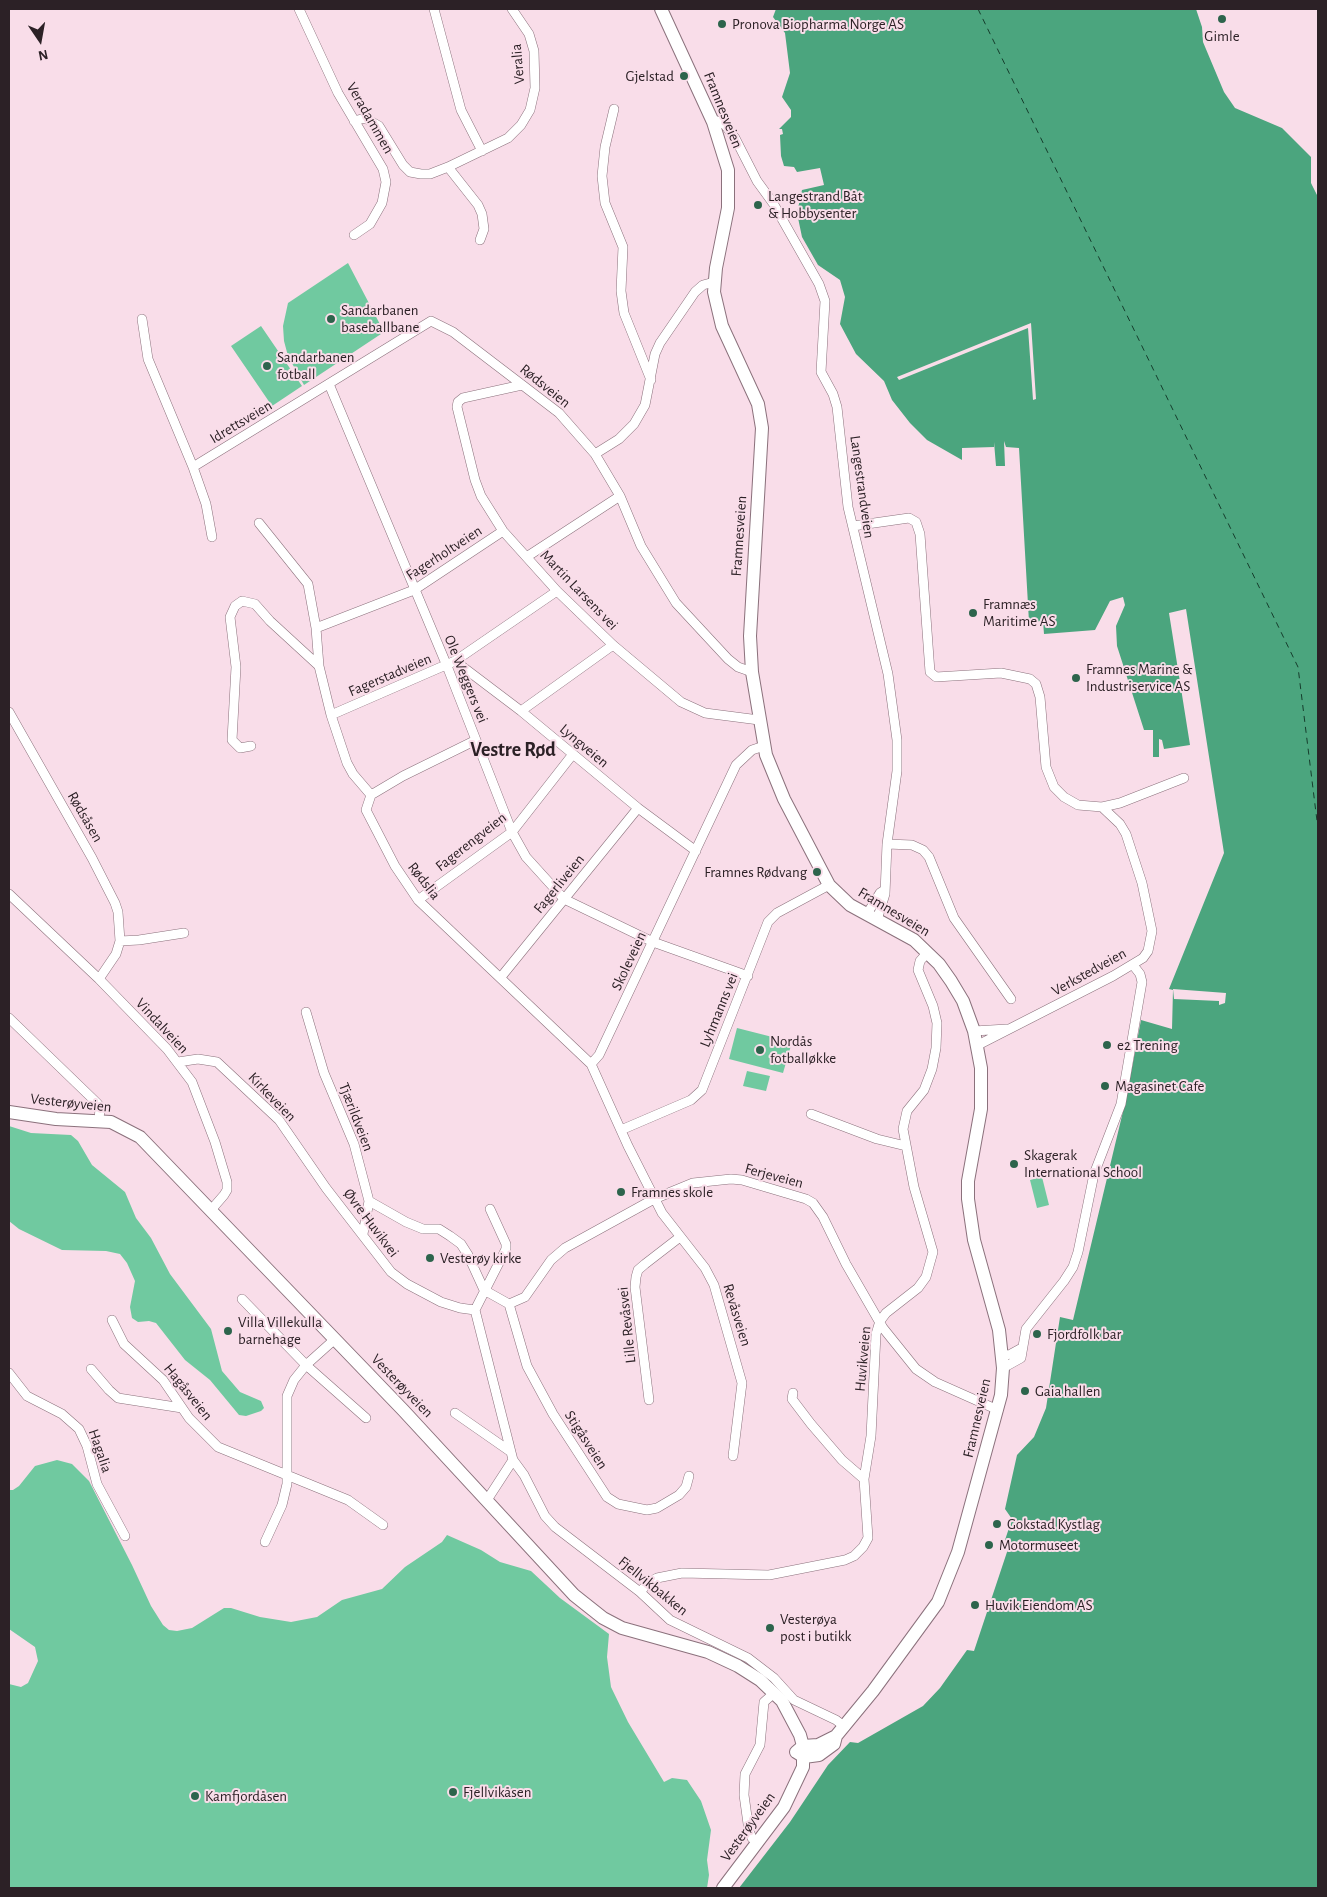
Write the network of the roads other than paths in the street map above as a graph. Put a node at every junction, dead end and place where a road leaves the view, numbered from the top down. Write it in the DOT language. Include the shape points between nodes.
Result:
graph roads {
  1 [pos="299,9"];
  2 [pos="434,9"];
  3 [pos="512,9"];
  4 [pos="661,9"];
  5 [pos="614,109"];
  6 [pos="354,121"];
  7 [pos="713,122"];
  8 [pos="482,152"];
  9 [pos="448,167"];
  10 [pos="354,235"];
  11 [pos="480,240"];
  12 [pos="714,282"];
  13 [pos="142,319"];
  14 [pos="431,321"];
  15 [pos="650,380"];
  16 [pos="329,384"];
  17 [pos="522,385"];
  18 [pos="596,454"];
  19 [pos="193,467"];
  20 [pos="620,496"];
  21 [pos="259,523"];
  22 [pos="853,526"];
  23 [pos="503,531"];
  24 [pos="212,537"];
  25 [pos="528,556"];
  26 [pos="414,590"];
  27 [pos="557,591"];
  28 [pos="316,628"];
  29 [pos="613,645"];
  30 [pos="451,663"];
  31 [pos="319,666"];
  32 [pos="752,672"];
  33 [pos="521,711"];
  34 [pos="9,712"];
  35 [pos="331,716"];
  36 [pos="759,720"];
  37 [pos="476,740"];
  38 [pos="250,746"];
  39 [pos="764,746"];
  40 [pos="573,754"];
  41 [pos="1184,778"];
  42 [pos="371,795"];
  43 [pos="1102,807"];
  44 [pos="638,808"];
  45 [pos="512,832"];
  46 [pos="887,844"];
  47 [pos="696,851"];
  48 [pos="829,885"];
  49 [pos="9,894"];
  50 [pos="418,900"];
  51 [pos="564,900"];
  52 [pos="872,917"];
  53 [pos="184,933"];
  54 [pos="120,941"];
  55 [pos="653,942"];
  56 [pos="928,952"];
  57 [pos="1133,964"];
  58 [pos="748,976"];
  59 [pos="501,977"];
  60 [pos="99,979"];
  61 [pos="1011,999"];
  62 [pos="306,1012"];
  63 [pos="9,1018"];
  64 [pos="1007,1030"];
  65 [pos="974,1031"];
  66 [pos="978,1045"];
  67 [pos="178,1062"];
  68 [pos="591,1064"];
  69 [pos="9,1112"];
  70 [pos="811,1114"];
  71 [pos="99,1121"];
  72 [pos="621,1130"];
  73 [pos="906,1146"];
  74 [pos="326,1188"];
  75 [pos="654,1199"];
  76 [pos="369,1201"];
  77 [pos="490,1209"];
  78 [pos="211,1210"];
  79 [pos="363,1234"];
  80 [pos="680,1237"];
  81 [pos="484,1290"];
  82 [pos="242,1299"];
  83 [pos="509,1304"];
  84 [pos="475,1310"];
  85 [pos="112,1320"];
  86 [pos="880,1321"];
  87 [pos="335,1339"];
  88 [pos="1003,1362"];
  89 [pos="306,1365"];
  90 [pos="91,1369"];
  91 [pos="9,1373"];
  92 [pos="793,1393"];
  93 [pos="649,1400"];
  94 [pos="182,1408"];
  95 [pos="998,1410"];
  96 [pos="455,1413"];
  97 [pos="366,1418"];
  98 [pos="512,1456"];
  99 [pos="733,1456"];
  100 [pos="288,1473"];
  101 [pos="689,1476"];
  102 [pos="864,1479"];
  103 [pos="487,1500"];
  104 [pos="384,1525"];
  105 [pos="126,1536"];
  106 [pos="264,1542"];
  107 [pos="640,1592"];
  108 [pos="773,1694"];
  109 [pos="840,1732"];
  110 [pos="801,1752"];
  111 [pos="758,1843"];
  112 [pos="723,1888"];
  1 -- 6 [label="street, Veradammen"];
  2 -- 8 [label="street" via="461,110"];
  3 -- 8 [label="street, Veralia" via="529,34 534,51 535,88 530,110 521,124 508,138"];
  4 -- 7 [label="main road, Framnesveien"];
  5 -- 15 [label="street" via="603,167 605,203 623,247 621,290 624,313"];
  6 -- 9 [label="street, Veralia" via="365,118 379,126 410,172 430,174"];
  6 -- 10 [label="street, Veradammen" via="378,158 386,182 378,213 370,224"];
  7 -- 12 [label="main road, Framnesveien" via="723,148 729,182 728,208"];
  7 -- 22 [label="street, Langestrandveien" via="725,125 735,138 822,291 826,308 821,372 837,407"];
  8 -- 9 [label="street, Veralia"];
  9 -- 11 [label="street" via="482,214 484,230"];
  12 -- 15 [label="street" via="695,292 668,330 655,354"];
  12 -- 32 [label="main road, Framnesveien" via="715,302 722,326 755,398 762,428 750,616"];
  13 -- 19 [label="street" via="148,359"];
  14 -- 16 [label="street, Idrettsveien"];
  14 -- 17 [label="street, Rødsveien" via="453,332"];
  15 -- 18 [label="street" via="645,404 634,424"];
  16 -- 19 [label="street, Idrettsveien"];
  16 -- 26 [label="street, Ole Weggers vei"];
  17 -- 18 [label="street, Rødsveien" via="559,413"];
  17 -- 23 [label="street, Martin Larsens vei" via="463,398 457,407 475,480"];
  18 -- 20 [label="street, Rødsveien"];
  19 -- 24 [label="street" via="206,504"];
  20 -- 25 [label="street"];
  20 -- 32 [label="street, Rødsveien" via="641,546 676,603 728,659"];
  21 -- 28 [label="street" via="308,584"];
  22 -- 43 [label="street" via="914,519 920,534 930,672 936,677 1001,674 1030,679 1036,684 1040,697 1049,779 1069,801 1085,807"];
  22 -- 46 [label="street, Langestrandveien" via="894,709 898,760"];
  23 -- 25 [label="street, Martin Larsens vei"];
  23 -- 26 [label="street, Fagerholtveien"];
  25 -- 27 [label="street, Martin Larsens vei"];
  26 -- 28 [label="street, Fagerholtveien"];
  26 -- 30 [label="street, Ole Weggers vei"];
  27 -- 29 [label="street, Martin Larsens vei"];
  27 -- 30 [label="street, Fagerstadveien"];
  28 -- 31 [label="street"];
  29 -- 33 [label="street"];
  29 -- 36 [label="street, Martin Larsens vei" via="692,708 722,717"];
  30 -- 33 [label="street, Lyngveien"];
  30 -- 35 [label="street, Fagerstadveien"];
  30 -- 37 [label="street, Ole Weggers vei"];
  31 -- 35 [label="street"];
  31 -- 38 [label="street" via="255,604 242,601 235,606 230,617 236,667 232,740 240,748"];
  32 -- 36 [label="main road, Framnesveien"];
  33 -- 40 [label="street, Lyngveien"];
  34 -- 54 [label="street, Rødsåsen" via="110,889 118,912"];
  35 -- 42 [label="street" via="347,763"];
  36 -- 39 [label="main road, Framnesveien"];
  37 -- 42 [label="street"];
  37 -- 45 [label="street, Ole Weggers vei"];
  39 -- 47 [label="street, Skoleveien" via="752,750 736,765"];
  39 -- 48 [label="main road, Framnesveien" via="784,798"];
  40 -- 44 [label="street, Lyngveien"];
  40 -- 45 [label="street, Fagerengveien"];
  41 -- 43 [label="street"];
  42 -- 50 [label="street, Rødslia" via="366,810 372,824 394,866"];
  43 -- 57 [label="street, Verkstedveien" via="1126,834 1150,913 1151,944 1142,958"];
  44 -- 47 [label="street, Lyngveien"];
  44 -- 51 [label="street, Fagerliveien"];
  45 -- 50 [label="street, Fagerengveien"];
  45 -- 51 [label="street, Ole Weggers vei" via="526,857"];
  46 -- 52 [label="street, Langestrandveien" via="885,894"];
  46 -- 61 [label="street" via="912,845 929,857 954,918"];
  47 -- 55 [label="street, Skoleveien"];
  48 -- 52 [label="main road, Framnesveien" via="850,905"];
  48 -- 58 [label="street, Lyhmanns vei" via="772,917"];
  49 -- 60 [label="street, Vindalveien"];
  50 -- 59 [label="street, Rødslia"];
  51 -- 55 [label="street, Ole Weggers vei"];
  51 -- 59 [label="street, Fagerliveien"];
  52 -- 56 [label="main road, Framnesveien" via="914,940"];
  53 -- 54 [label="street"];
  54 -- 60 [label="street, Rødsåsen" via="116,954"];
  55 -- 58 [label="street, Ole Weggers vei"];
  55 -- 68 [label="street, Skoleveien" via="599,1055"];
  56 -- 65 [label="main road, Framnesveien" via="963,1001"];
  56 -- 73 [label="street, Huvikveien" via="920,961 918,970 933,1006 937,1024 936,1048 924,1090 904,1117"];
  57 -- 64 [label="street, Verkstedveien"];
  57 -- 88 [label="street" via="1142,982 1121,1104 1094,1174 1078,1252 1064,1281 1026,1329 1021,1358"];
  58 -- 72 [label="street, Lyhmanns vei" via="702,1090 690,1100"];
  59 -- 68 [label="street, Rødslia"];
  60 -- 67 [label="street, Vindalveien"];
  62 -- 76 [label="street, Tjærildveien" via="324,1073 354,1144"];
  63 -- 71 [label="street" via="97,1103"];
  64 -- 65 [label="street, Verkstedveien"];
  64 -- 66 [label="street, Verkstedveien"];
  65 -- 66 [label="main road, Framnesveien"];
  66 -- 88 [label="main road, Framnesveien" via="981,1102 968,1199 974,1240 999,1330"];
  67 -- 74 [label="street, Kirkeveien" via="198,1059 217,1062 279,1120"];
  67 -- 78 [label="street, Vindalveien" via="192,1082 227,1182 224,1195"];
  68 -- 72 [label="street"];
  69 -- 71 [label="main road, Vesterøyveien"];
  70 -- 73 [label="street" via="877,1139"];
  71 -- 78 [label="main road, Vesterøyveien" via="123,1127 140,1138"];
  72 -- 75 [label="street"];
  73 -- 86 [label="street, Huvikveien" via="933,1252 931,1267 922,1283 886,1312"];
  74 -- 79 [label="street, Øvre Huvikvei"];
  75 -- 80 [label="street, Revåsveien"];
  75 -- 83 [label="street, Ferjeveien" via="565,1248 551,1260 526,1296"];
  75 -- 86 [label="street, Ferjeveien" via="693,1183 731,1179 806,1199 823,1216 846,1264"];
  76 -- 79 [label="street, Tjærildveien"];
  76 -- 81 [label="street, Øvre Huvikvei" via="406,1222 439,1229 461,1244"];
  77 -- 81 [label="street" via="506,1249"];
  78 -- 87 [label="main road, Vesterøyveien"];
  79 -- 84 [label="street, Øvre Huvikvei" via="381,1262 407,1284 441,1302"];
  80 -- 93 [label="street, Lille Revåsvei" via="638,1270 636,1277"];
  80 -- 99 [label="street, Revåsveien" via="714,1285 740,1372 743,1391"];
  81 -- 83 [label="street"];
  81 -- 84 [label="street"];
  82 -- 89 [label="street"];
  83 -- 101 [label="street, Stigåsveien" via="527,1366 552,1414 608,1496 618,1504 647,1510 657,1508 679,1495"];
  84 -- 98 [label="street"];
  85 -- 94 [label="street, Hagåsveien" via="124,1344 163,1380"];
  86 -- 95 [label="street, Ferjeveien" via="916,1369 935,1382"];
  86 -- 102 [label="street, Huvikveien" via="876,1334 871,1436"];
  87 -- 89 [label="street"];
  87 -- 103 [label="main road, Vesterøyveien"];
  88 -- 95 [label="main road, Framnesveien"];
  89 -- 97 [label="street"];
  89 -- 100 [label="street" via="287,1396"];
  90 -- 94 [label="street" via="118,1398"];
  91 -- 105 [label="street, Hagalia" via="26,1396 62,1414 79,1428 97,1484"];
  92 -- 102 [label="street" via="792,1399 811,1424 842,1460"];
  94 -- 100 [label="street, Hagåsveien" via="218,1447"];
  95 -- 109 [label="main road, Framnesveien" via="947,1584 929,1615"];
  96 -- 98 [label="street"];
  98 -- 103 [label="street"];
  98 -- 107 [label="street, Fjellvikbakken" via="544,1516"];
  100 -- 104 [label="street, Hagåsveien" via="348,1500"];
  100 -- 106 [label="street" via="282,1505"];
  102 -- 107 [label="street, Huvikveien" via="868,1538 854,1556 769,1575 682,1574 657,1578"];
  103 -- 108 [label="main road, Vesterøyveien" via="574,1595 603,1618 622,1628 724,1658 749,1672"];
  107 -- 109 [label="street, Fjellvikbakken" via="670,1620 748,1658 774,1678 794,1700 836,1720"];
  108 -- 110 [label="main road, Vesterøyveien"];
  108 -- 111 [label="street" via="764,1702 760,1745 745,1774 744,1795 750,1831"];
  109 -- 110 [label="main road, Framnesveien" via="826,1751"];
  110 -- 111 [label="main road, Vesterøyveien" via="796,1783"];
  111 -- 112 [label="main road, Vesterøyveien"];
}
